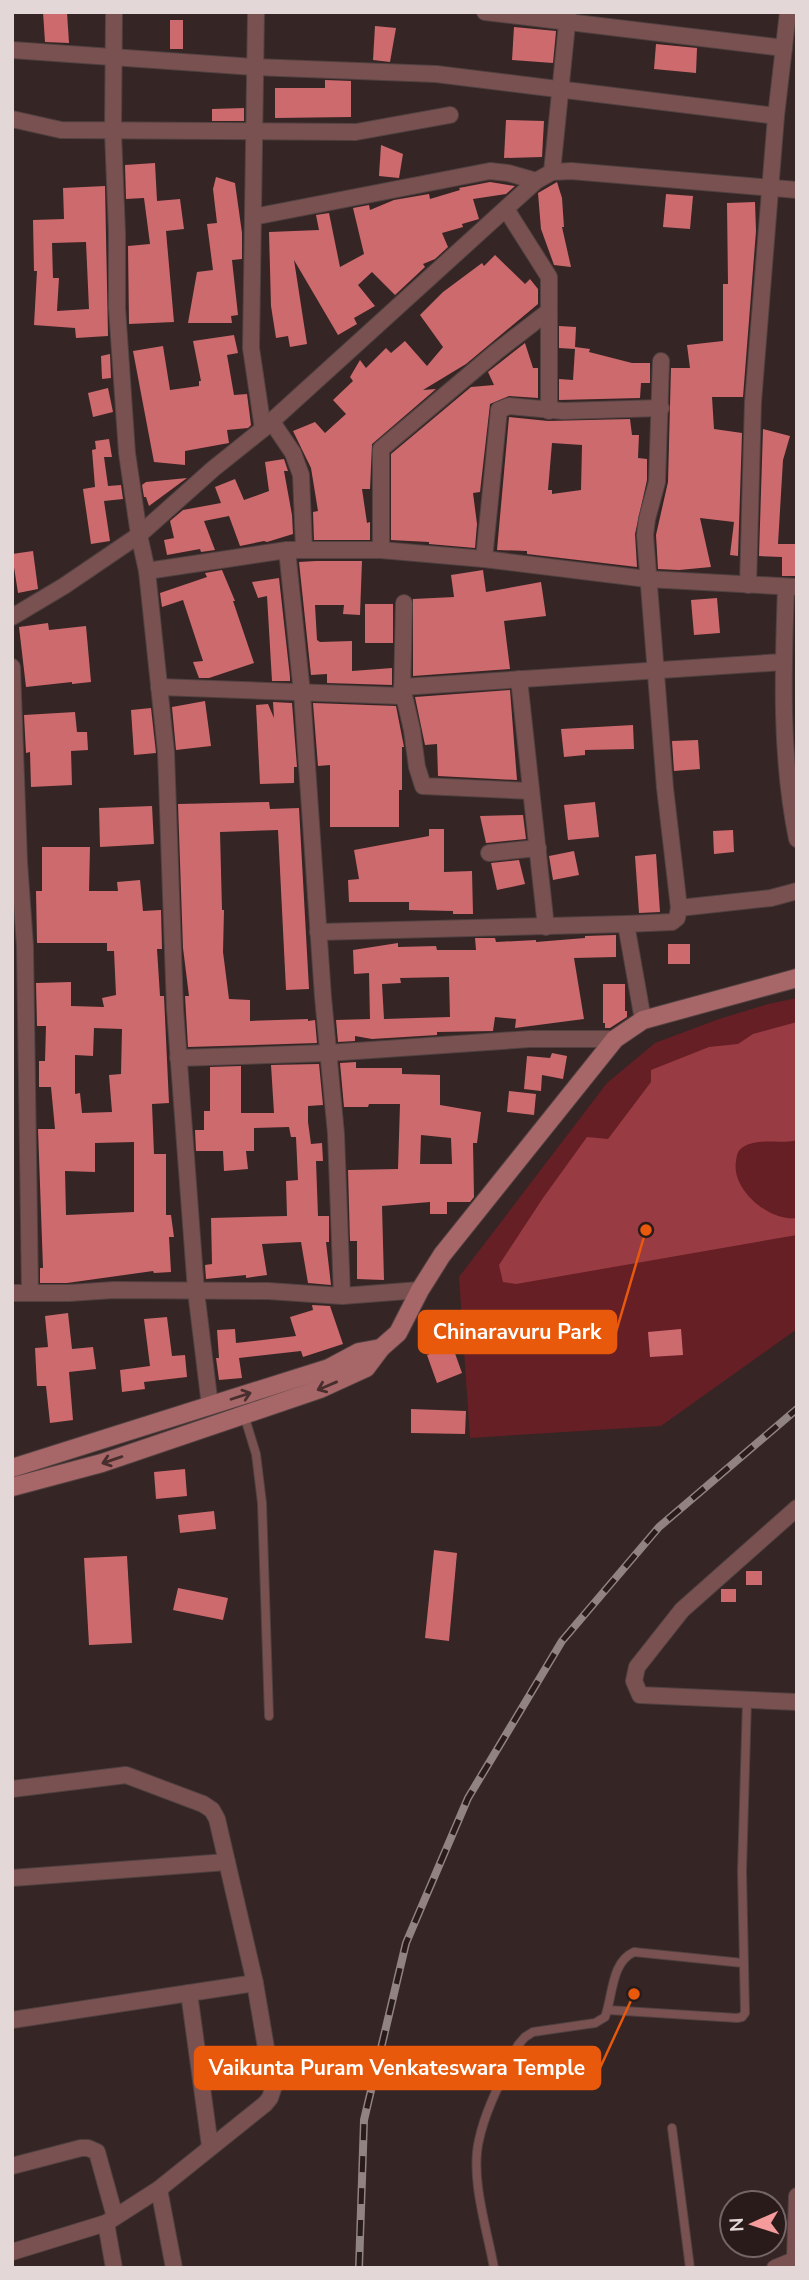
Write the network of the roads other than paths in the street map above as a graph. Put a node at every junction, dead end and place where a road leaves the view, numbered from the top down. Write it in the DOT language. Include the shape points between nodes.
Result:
graph roads {
  1 [pos="114,12"];
  2 [pos="256,12"];
  3 [pos="485,12"];
  4 [pos="788,12"];
  5 [pos="568,17"];
  6 [pos="784,48"];
  7 [pos="12,50"];
  8 [pos="112,58"];
  9 [pos="254,66"];
  10 [pos="561,90"];
  11 [pos="450,115"];
  12 [pos="776,117"];
  13 [pos="12,119"];
  14 [pos="254,131"];
  15 [pos="113,132"];
  16 [pos="552,172"];
  17 [pos="536,181"];
  18 [pos="772,187"];
  19 [pos="797,190"];
  20 [pos="506,208"];
  21 [pos="253,217"];
  22 [pos="550,312"];
  23 [pos="661,362"];
  24 [pos="661,408"];
  25 [pos="550,411"];
  26 [pos="267,425"];
  27 [pos="139,535"];
  28 [pos="296,550"];
  29 [pos="381,550"];
  30 [pos="484,559"];
  31 [pos="147,572"];
  32 [pos="647,579"];
  33 [pos="748,585"];
  34 [pos="791,587"];
  35 [pos="404,603"];
  36 [pos="12,617"];
  37 [pos="783,662"];
  38 [pos="12,667"];
  39 [pos="655,670"];
  40 [pos="519,679"];
  41 [pos="159,687"];
  42 [pos="402,692"];
  43 [pos="302,693"];
  44 [pos="402,729"];
  45 [pos="531,791"];
  46 [pos="797,839"];
  47 [pos="538,848"];
  48 [pos="489,853"];
  49 [pos="797,891"];
  50 [pos="679,908"];
  51 [pos="626,924"];
  52 [pos="546,927"];
  53 [pos="318,932"];
  54 [pos="797,978"];
  55 [pos="643,1020"];
  56 [pos="615,1039"];
  57 [pos="328,1053"];
  58 [pos="178,1058"];
  59 [pos="420,1290"];
  60 [pos="196,1291"];
  61 [pos="12,1293"];
  62 [pos="30,1293"];
  63 [pos="342,1296"];
  64 [pos="381,1348"];
  65 [pos="210,1406"];
  66 [pos="244,1415"];
  67 [pos="12,1468"];
  68 [pos="12,1488"];
  69 [pos="797,1508"];
  70 [pos="747,1700"];
  71 [pos="797,1702"];
  72 [pos="269,1716"];
  73 [pos="12,1789"];
  74 [pos="227,1862"];
  75 [pos="12,1878"];
  76 [pos="743,1964"];
  77 [pos="255,1983"];
  78 [pos="189,1993"];
  79 [pos="608,2010"];
  80 [pos="12,2020"];
  81 [pos="672,2128"];
  82 [pos="211,2146"];
  83 [pos="12,2166"];
  84 [pos="159,2189"];
  85 [pos="797,2196"];
  86 [pos="111,2220"];
  87 [pos="12,2252"];
  88 [pos="796,2259"];
  89 [pos="114,2268"];
  90 [pos="174,2268"];
  91 [pos="494,2268"];
  92 [pos="690,2268"];
  93 [pos="775,2268"];
  1 -- 8 [label="street"];
  2 -- 9 [label="street"];
  3 -- 5 [label="street"];
  4 -- 6 [label="street"];
  5 -- 6 [label="street"];
  5 -- 10 [label="street"];
  6 -- 12 [label="street"];
  7 -- 8 [label="street"];
  8 -- 9 [label="street"];
  8 -- 15 [label="street"];
  9 -- 10 [label="street" via="436,74"];
  9 -- 14 [label="street"];
  10 -- 12 [label="street"];
  10 -- 16 [label="street"];
  11 -- 14 [label="street" via="365,132"];
  12 -- 18 [label="street"];
  13 -- 15 [label="street" via="52,129"];
  14 -- 15 [label="street"];
  14 -- 21 [label="street"];
  15 -- 27 [label="street" via="117,308 127,453"];
  16 -- 17 [label="street"];
  16 -- 18 [label="street"];
  17 -- 20 [label="street"];
  17 -- 21 [label="street" via="490,171"];
  18 -- 19 [label="street"];
  18 -- 33 [label="street" via="752,402"];
  20 -- 22 [label="street" via="547,271"];
  20 -- 26 [label="street"];
  21 -- 26 [label="street" via="251,348"];
  22 -- 25 [label="street"];
  22 -- 29 [label="street" via="381,449"];
  23 -- 24 [label="street"];
  24 -- 25 [label="street"];
  24 -- 32 [label="street" via="657,482 645,535"];
  25 -- 30 [label="street" via="509,406 499,410"];
  26 -- 27 [label="street"];
  26 -- 28 [label="street" via="293,453 301,475"];
  27 -- 31 [label="street"];
  27 -- 36 [label="street"];
  28 -- 29 [label="street"];
  28 -- 31 [label="street"];
  28 -- 43 [label="street"];
  29 -- 30 [label="street"];
  30 -- 32 [label="street"];
  31 -- 41 [label="street"];
  32 -- 33 [label="street"];
  32 -- 39 [label="street"];
  33 -- 34 [label="street"];
  34 -- 37 [label="street"];
  35 -- 42 [label="street"];
  37 -- 39 [label="street"];
  37 -- 46 [label="street" via="786,756"];
  38 -- 62 [label="street" via="25,946"];
  39 -- 40 [label="street"];
  39 -- 50 [label="street"];
  40 -- 42 [label="street"];
  40 -- 45 [label="street"];
  41 -- 43 [label="street"];
  41 -- 58 [label="street" via="166,752"];
  42 -- 43 [label="street"];
  42 -- 44 [label="street"];
  42 -- 45 [label="street" via="423,786"];
  43 -- 53 [label="street"];
  45 -- 47 [label="street"];
  47 -- 48 [label="street"];
  47 -- 52 [label="street"];
  49 -- 50 [label="street"];
  50 -- 51 [label="street" via="671,922"];
  51 -- 52 [label="street"];
  51 -- 55 [label="street"];
  52 -- 53 [label="street"];
  53 -- 57 [label="street"];
  54 -- 55 [label="main road"];
  55 -- 56 [label="main road"];
  56 -- 57 [label="street" via="530,1039"];
  56 -- 59 [label="main road" via="442,1255"];
  57 -- 58 [label="street"];
  57 -- 63 [label="street"];
  58 -- 60 [label="street"];
  59 -- 63 [label="street"];
  59 -- 64 [label="main road" via="398,1333"];
  60 -- 62 [label="street"];
  60 -- 63 [label="street"];
  60 -- 65 [label="street"];
  61 -- 62 [label="street"];
  65 -- 64 [label="main road, one-way"];
  64 -- 66 [label="main road, one-way" via="366,1368"];
  65 -- 67 [label="main road"];
  66 -- 68 [label="main road, one-way"];
  66 -- 72 [label="lane" via="256,1454 262,1503"];
  69 -- 70 [label="street" via="682,1610 637,1667 634,1681 640,1695"];
  70 -- 71 [label="street"];
  70 -- 76 [label="lane"];
  73 -- 74 [label="street" via="135,1777 212,1810"];
  74 -- 75 [label="street"];
  74 -- 77 [label="street"];
  76 -- 79 [label="lane" via="634,1952 624,1956 618,1966"];
  76 -- 79 [label="lane" via="746,2006 742,2017"];
  77 -- 78 [label="street"];
  77 -- 82 [label="street" via="273,2089 265,2104"];
  78 -- 80 [label="street"];
  78 -- 82 [label="street"];
  79 -- 91 [label="lane" via="595,2023 525,2037 485,2119 478,2142 477,2179"];
  81 -- 92 [label="lane"];
  82 -- 84 [label="street"];
  83 -- 86 [label="street" via="81,2148 97,2152"];
  84 -- 86 [label="street"];
  84 -- 90 [label="street"];
  85 -- 88 [label="street"];
  86 -- 87 [label="street"];
  86 -- 89 [label="street"];
  88 -- 93 [label="street"];
}
